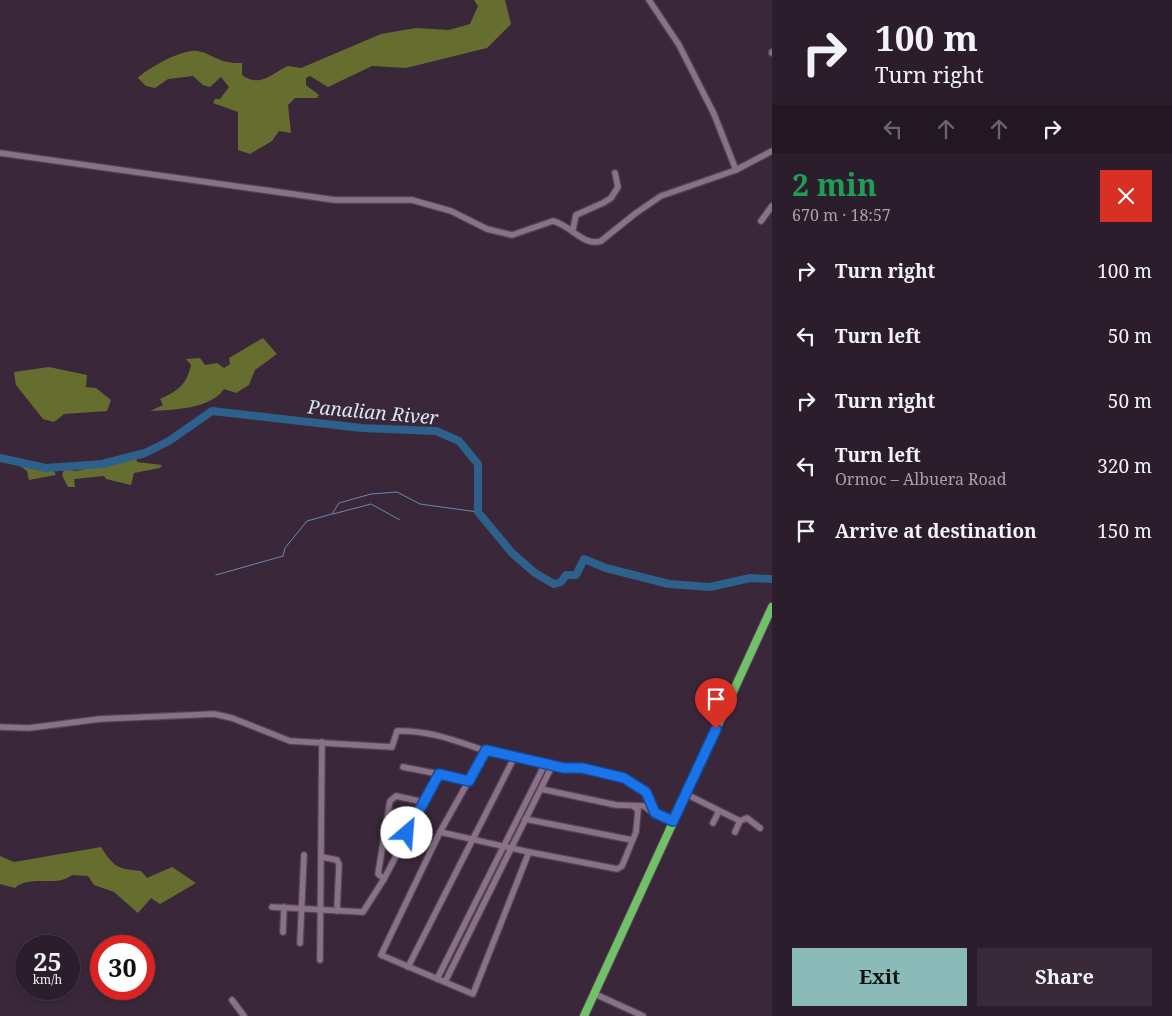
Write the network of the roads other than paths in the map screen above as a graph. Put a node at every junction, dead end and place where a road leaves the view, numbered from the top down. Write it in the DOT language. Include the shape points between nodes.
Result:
graph roads {
  1 [pos="649,0"];
  2 [pos="0,153"];
  3 [pos="771,154"];
  4 [pos="736,170"];
  5 [pos="615,173"];
  6 [pos="772,206"];
  7 [pos="761,221"];
  8 [pos="572,229"];
  9 [pos="771,610"];
  10 [pos="0,727"];
  11 [pos="322,742"];
  12 [pos="486,750"];
  13 [pos="515,756"];
  14 [pos="545,764"];
  15 [pos="552,766"];
  16 [pos="403,767"];
  17 [pos="439,774"];
  18 [pos="469,781"];
  19 [pos="541,789"];
  20 [pos="686,794"];
  21 [pos="423,802"];
  22 [pos="636,808"];
  23 [pos="719,811"];
  24 [pos="653,813"];
  25 [pos="525,819"];
  26 [pos="673,821"];
  27 [pos="740,821"];
  28 [pos="713,823"];
  29 [pos="760,828"];
  30 [pos="440,832"];
  31 [pos="735,832"];
  32 [pos="473,839"];
  33 [pos="632,840"];
  34 [pos="508,847"];
  35 [pos="529,852"];
  36 [pos="304,855"];
  37 [pos="322,857"];
  38 [pos="384,879"];
  39 [pos="272,907"];
  40 [pos="284,907"];
  41 [pos="301,908"];
  42 [pos="320,910"];
  43 [pos="337,911"];
  44 [pos="284,932"];
  45 [pos="300,944"];
  46 [pos="320,960"];
  47 [pos="408,967"];
  48 [pos="437,979"];
  49 [pos="445,982"];
  50 [pos="595,994"];
  51 [pos="232,1000"];
  52 [pos="244,1016"];
  53 [pos="584,1016"];
  54 [pos="643,1016"];
  1 -- 4 [label="street" via="680,45 714,114"];
  2 -- 8 [label="street" via="335,200 412,200 452,211 487,229 512,235 553,221"];
  3 -- 4 [label="street"];
  4 -- 8 [label="street" via="661,196 601,241 589,243"];
  5 -- 8 [label="street" via="618,187 611,198 576,215"];
  6 -- 7 [label="street"];
  9 -- 20 [label="highway"];
  10 -- 11 [label="street" via="28,728 100,719 214,714 290,741 304,744"];
  11 -- 12 [label="street" via="392,747 394,735 402,731 450,737"];
  11 -- 37 [label="street"];
  12 -- 13 [label="street"];
  12 -- 18 [label="street"];
  13 -- 14 [label="street"];
  13 -- 32 [label="street"];
  14 -- 15 [label="street"];
  14 -- 34 [label="street"];
  15 -- 19 [label="street"];
  15 -- 24 [label="street" via="582,768 624,778 646,792"];
  16 -- 17 [label="street"];
  17 -- 18 [label="street"];
  17 -- 21 [label="street"];
  18 -- 30 [label="street"];
  19 -- 22 [label="street"];
  19 -- 25 [label="street"];
  20 -- 23 [label="street"];
  20 -- 26 [label="highway"];
  21 -- 38 [label="street"];
  21 -- 38 [label="street" via="396,796 390,801 378,874"];
  22 -- 24 [label="street" via="644,806"];
  22 -- 33 [label="street"];
  23 -- 27 [label="street"];
  23 -- 28 [label="street"];
  24 -- 26 [label="street"];
  25 -- 33 [label="street"];
  25 -- 34 [label="street"];
  26 -- 50 [label="highway"];
  27 -- 29 [label="street" via="747,818"];
  27 -- 31 [label="street"];
  30 -- 32 [label="street"];
  30 -- 47 [label="street" via="381,955"];
  32 -- 34 [label="street"];
  32 -- 47 [label="street"];
  33 -- 35 [label="street" via="622,866 617,869"];
  34 -- 35 [label="street"];
  34 -- 48 [label="street"];
  34 -- 49 [label="street"];
  35 -- 49 [label="street" via="472,994"];
  36 -- 41 [label="street"];
  37 -- 42 [label="street"];
  37 -- 43 [label="street" via="337,860 340,864"];
  38 -- 43 [label="street" via="363,912"];
  39 -- 40 [label="street"];
  40 -- 41 [label="street"];
  40 -- 44 [label="street"];
  41 -- 42 [label="street"];
  41 -- 45 [label="street"];
  42 -- 43 [label="street"];
  42 -- 46 [label="street"];
  47 -- 48 [label="street"];
  48 -- 49 [label="street"];
  50 -- 53 [label="highway"];
  50 -- 54 [label="street"];
  51 -- 52 [label="street"];
}
